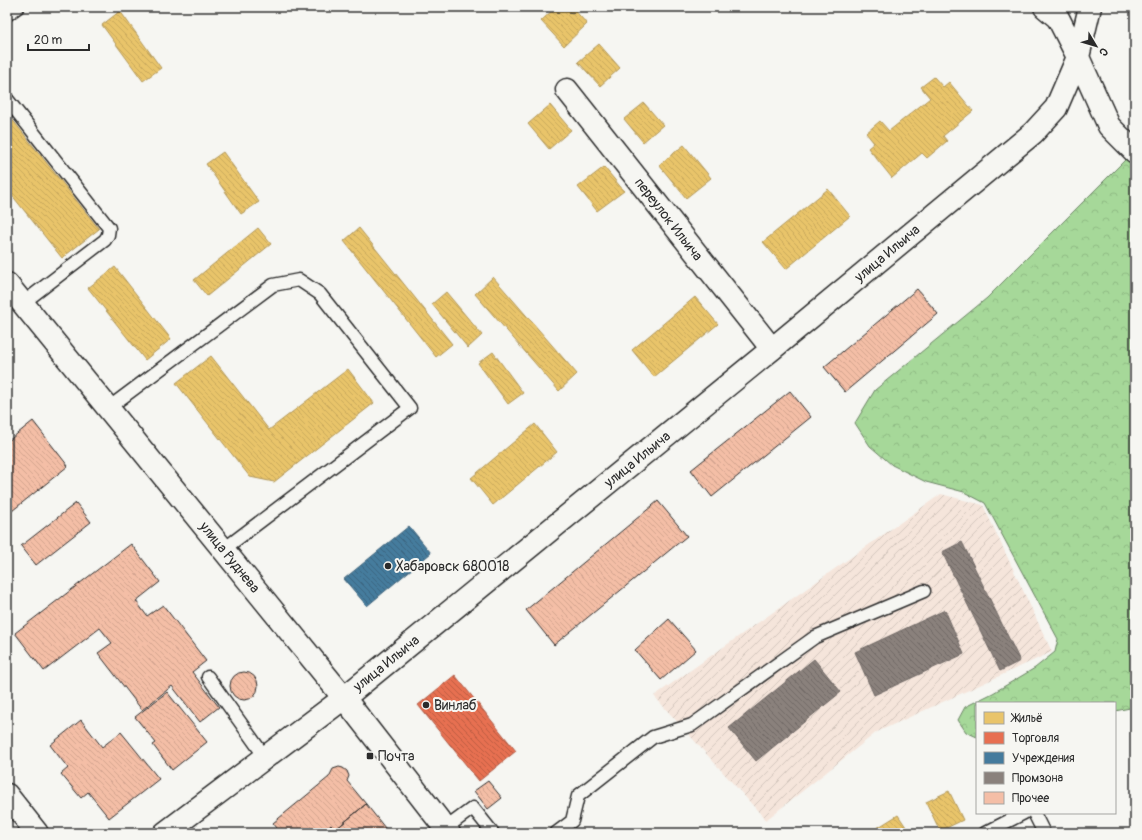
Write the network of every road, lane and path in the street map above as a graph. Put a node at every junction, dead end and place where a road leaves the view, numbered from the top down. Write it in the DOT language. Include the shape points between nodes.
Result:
graph roads {
  1 [pos="18,7"];
  2 [pos="1045,7"];
  3 [pos="1090,7"];
  4 [pos="7,15"];
  5 [pos="1078,56"];
  6 [pos="567,90"];
  7 [pos="7,98"];
  8 [pos="1135,152"];
  9 [pos="7,284"];
  10 [pos="23,303"];
  11 [pos="772,349"];
  12 [pos="107,409"];
  13 [pos="224,549"];
  14 [pos="924,591"];
  15 [pos="208,677"];
  16 [pos="344,698"];
  17 [pos="265,757"];
  18 [pos="7,795"];
  19 [pos="1022,814"];
  20 [pos="1034,814"];
  21 [pos="448,831"];
  22 [pos="37,833"];
  23 [pos="165,833"];
  24 [pos="493,833"];
  25 [pos="556,833"];
  26 [pos="985,833"];
  27 [pos="1044,833"];
  1 -- 4 [label="lane"];
  2 -- 5 [label="street" via="1058,18"];
  3 -- 5 [label="street, улица Ильича"];
  5 -- 8 [label="street" via="1109,126"];
  5 -- 11 [label="street, улица Ильича" via="1056,108 1033,133"];
  6 -- 11 [label="street, переулок Ильича"];
  7 -- 10 [label="lane" via="109,228 105,240"];
  9 -- 10 [label="street, улица Руднева"];
  10 -- 12 [label="street, улица Руднева"];
  11 -- 16 [label="street, улица Ильича"];
  12 -- 13 [label="street, улица Руднева"];
  12 -- 13 [label="lane" via="273,285 299,280 320,294 410,408"];
  13 -- 16 [label="street, улица Руднева"];
  14 -- 25 [label="lane" via="815,637 692,725 653,737 578,796 572,822"];
  15 -- 17 [label="lane"];
  16 -- 17 [label="street, улица Ильича"];
  16 -- 21 [label="street, улица Руднева"];
  17 -- 23 [label="street, улица Ильича"];
  18 -- 22 [label="street"];
  19 -- 26 [label="lane"];
  20 -- 27 [label="lane"];
  21 -- 24 [label="lane" via="473,808"];
}
